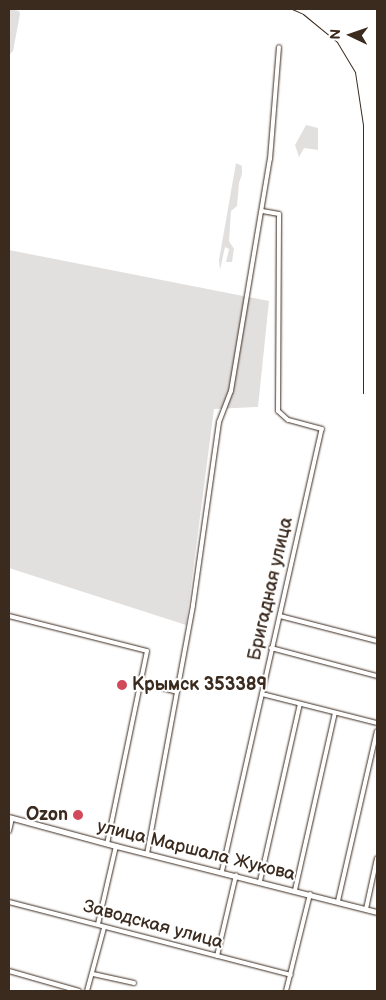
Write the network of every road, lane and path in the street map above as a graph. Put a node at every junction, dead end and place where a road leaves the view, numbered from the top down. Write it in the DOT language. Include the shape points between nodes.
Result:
graph roads {
  1 [pos="279,47"];
  2 [pos="262,211"];
  3 [pos="9,616"];
  4 [pos="280,616"];
  5 [pos="377,641"];
  6 [pos="271,648"];
  7 [pos="377,676"];
  8 [pos="140,682"];
  9 [pos="177,692"];
  10 [pos="262,694"];
  11 [pos="300,704"];
  12 [pos="335,712"];
  13 [pos="377,723"];
  14 [pos="377,731"];
  15 [pos="10,817"];
  16 [pos="9,831"];
  17 [pos="107,844"];
  18 [pos="116,846"];
  19 [pos="147,854"];
  20 [pos="377,858"];
  21 [pos="222,871"];
  22 [pos="236,875"];
  23 [pos="260,881"];
  24 [pos="295,890"];
  25 [pos="310,894"];
  26 [pos="338,901"];
  27 [pos="9,902"];
  28 [pos="366,909"];
  29 [pos="377,912"];
  30 [pos="98,924"];
  31 [pos="104,928"];
  32 [pos="217,956"];
  33 [pos="9,971"];
  34 [pos="93,974"];
  35 [pos="290,975"];
  36 [pos="134,983"];
  37 [pos="79,991"];
  38 [pos="87,991"];
  39 [pos="286,991"];
  1 -- 2 [label="street" via="270,159"];
  2 -- 4 [label="street, Бригадная улица" via="279,214 278,411 288,420 322,429"];
  2 -- 9 [label="street" via="231,391 218,422 193,605"];
  3 -- 8 [label="street" via="147,651"];
  4 -- 5 [label="street"];
  4 -- 6 [label="street, Бригадная улица"];
  6 -- 7 [label="street"];
  6 -- 10 [label="street, Бригадная улица"];
  8 -- 9 [label="street"];
  8 -- 17 [label="street"];
  9 -- 19 [label="street"];
  10 -- 11 [label="street"];
  10 -- 21 [label="street, Бригадная улица"];
  11 -- 12 [label="street"];
  11 -- 23 [label="street"];
  12 -- 13 [label="street"];
  12 -- 24 [label="street"];
  14 -- 26 [label="street"];
  15 -- 16 [label="street"];
  15 -- 17 [label="main road, улица Маршала Жукова"];
  17 -- 18 [label="main road, улица Маршала Жукова"];
  18 -- 19 [label="main road, улица Маршала Жукова"];
  18 -- 30 [label="street"];
  19 -- 21 [label="main road, улица Маршала Жукова"];
  20 -- 28 [label="street"];
  21 -- 22 [label="main road, улица Маршала Жукова"];
  22 -- 23 [label="main road, улица Маршала Жукова"];
  22 -- 32 [label="street"];
  23 -- 24 [label="main road, улица Маршала Жукова"];
  24 -- 25 [label="main road, улица Маршала Жукова"];
  25 -- 26 [label="main road, улица Маршала Жукова"];
  25 -- 35 [label="street"];
  26 -- 28 [label="main road, улица Маршала Жукова"];
  27 -- 30 [label="street, Заводская улица"];
  28 -- 29 [label="main road, улица Маршала Жукова"];
  30 -- 31 [label="street, Заводская улица"];
  31 -- 32 [label="street, Заводская улица"];
  31 -- 34 [label="street"];
  32 -- 35 [label="street, Заводская улица"];
  33 -- 37 [label="street"];
  34 -- 36 [label="street"];
  34 -- 38 [label="street"];
  35 -- 39 [label="street"];
}
